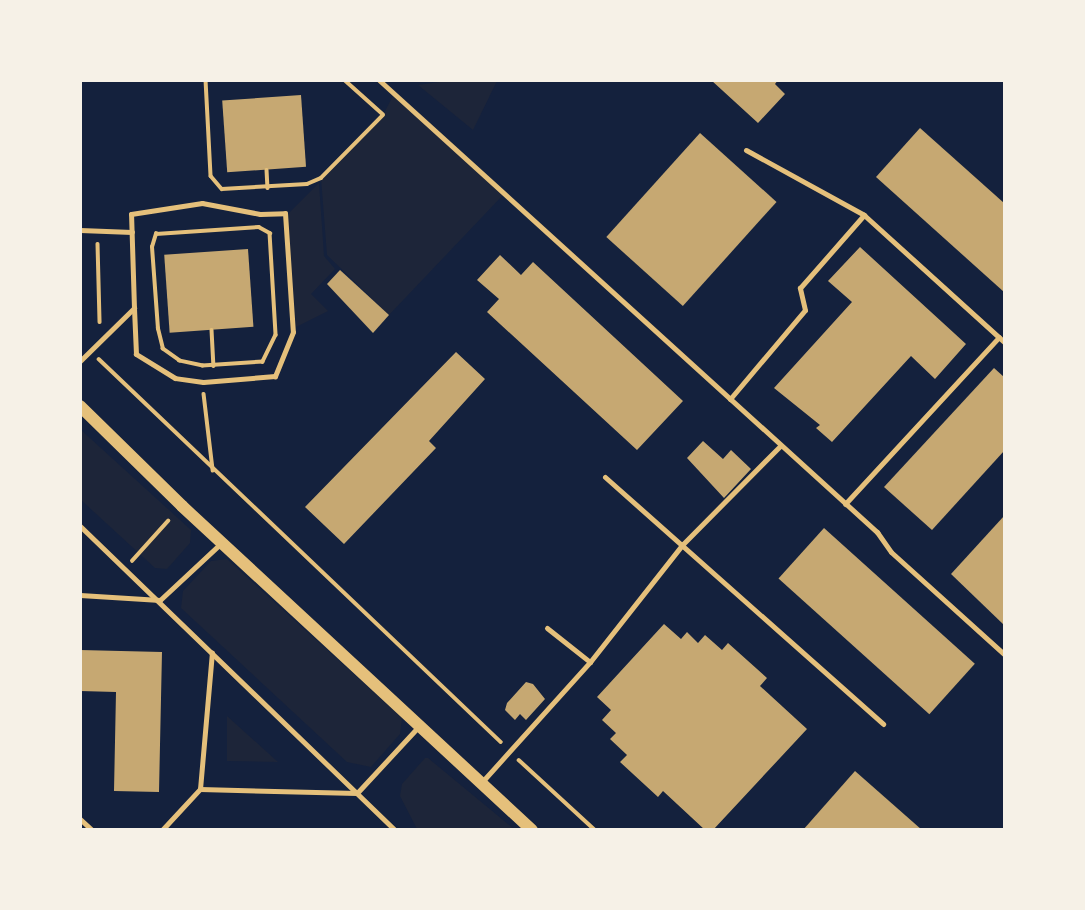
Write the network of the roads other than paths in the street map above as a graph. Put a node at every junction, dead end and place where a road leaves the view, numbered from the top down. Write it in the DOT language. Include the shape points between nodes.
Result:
graph roads {
  1 [pos="379,80"];
  2 [pos="746,150"];
  3 [pos="864,215"];
  4 [pos="80,230"];
  5 [pos="132,232"];
  6 [pos="134,308"];
  7 [pos="1002,339"];
  8 [pos="80,361"];
  9 [pos="730,399"];
  10 [pos="80,406"];
  11 [pos="780,446"];
  12 [pos="605,477"];
  13 [pos="845,504"];
  14 [pos="80,526"];
  15 [pos="221,543"];
  16 [pos="683,544"];
  17 [pos="80,594"];
  18 [pos="160,600"];
  19 [pos="547,628"];
  20 [pos="212,653"];
  21 [pos="1004,654"];
  22 [pos="590,662"];
  23 [pos="883,724"];
  24 [pos="419,726"];
  25 [pos="481,783"];
  26 [pos="200,789"];
  27 [pos="357,793"];
  28 [pos="80,819"];
  29 [pos="92,830"];
  30 [pos="162,830"];
  31 [pos="396,830"];
  32 [pos="532,830"];
  1 -- 9 [label="lane"];
  2 -- 3 [label="lane"];
  3 -- 7 [label="lane"];
  3 -- 9 [label="lane" via="800,288 805,310"];
  4 -- 5 [label="lane"];
  5 -- 6 [label="lane"];
  5 -- 6 [label="lane" via="131,214 202,203 260,214 285,213 293,332 275,376 203,382 175,378 136,354"];
  6 -- 8 [label="lane"];
  7 -- 13 [label="lane"];
  9 -- 11 [label="lane"];
  10 -- 15 [label="street"];
  11 -- 13 [label="lane"];
  11 -- 16 [label="lane"];
  12 -- 16 [label="lane"];
  13 -- 21 [label="lane"];
  14 -- 18 [label="lane"];
  15 -- 18 [label="lane"];
  15 -- 24 [label="street"];
  16 -- 22 [label="lane"];
  16 -- 23 [label="lane"];
  17 -- 18 [label="lane"];
  18 -- 20 [label="lane"];
  19 -- 22 [label="lane"];
  20 -- 26 [label="lane"];
  20 -- 27 [label="lane"];
  22 -- 25 [label="lane"];
  24 -- 25 [label="street"];
  24 -- 27 [label="lane"];
  25 -- 32 [label="street"];
  26 -- 27 [label="lane"];
  26 -- 30 [label="lane"];
  27 -- 31 [label="lane"];
  28 -- 29 [label="lane"];
}
